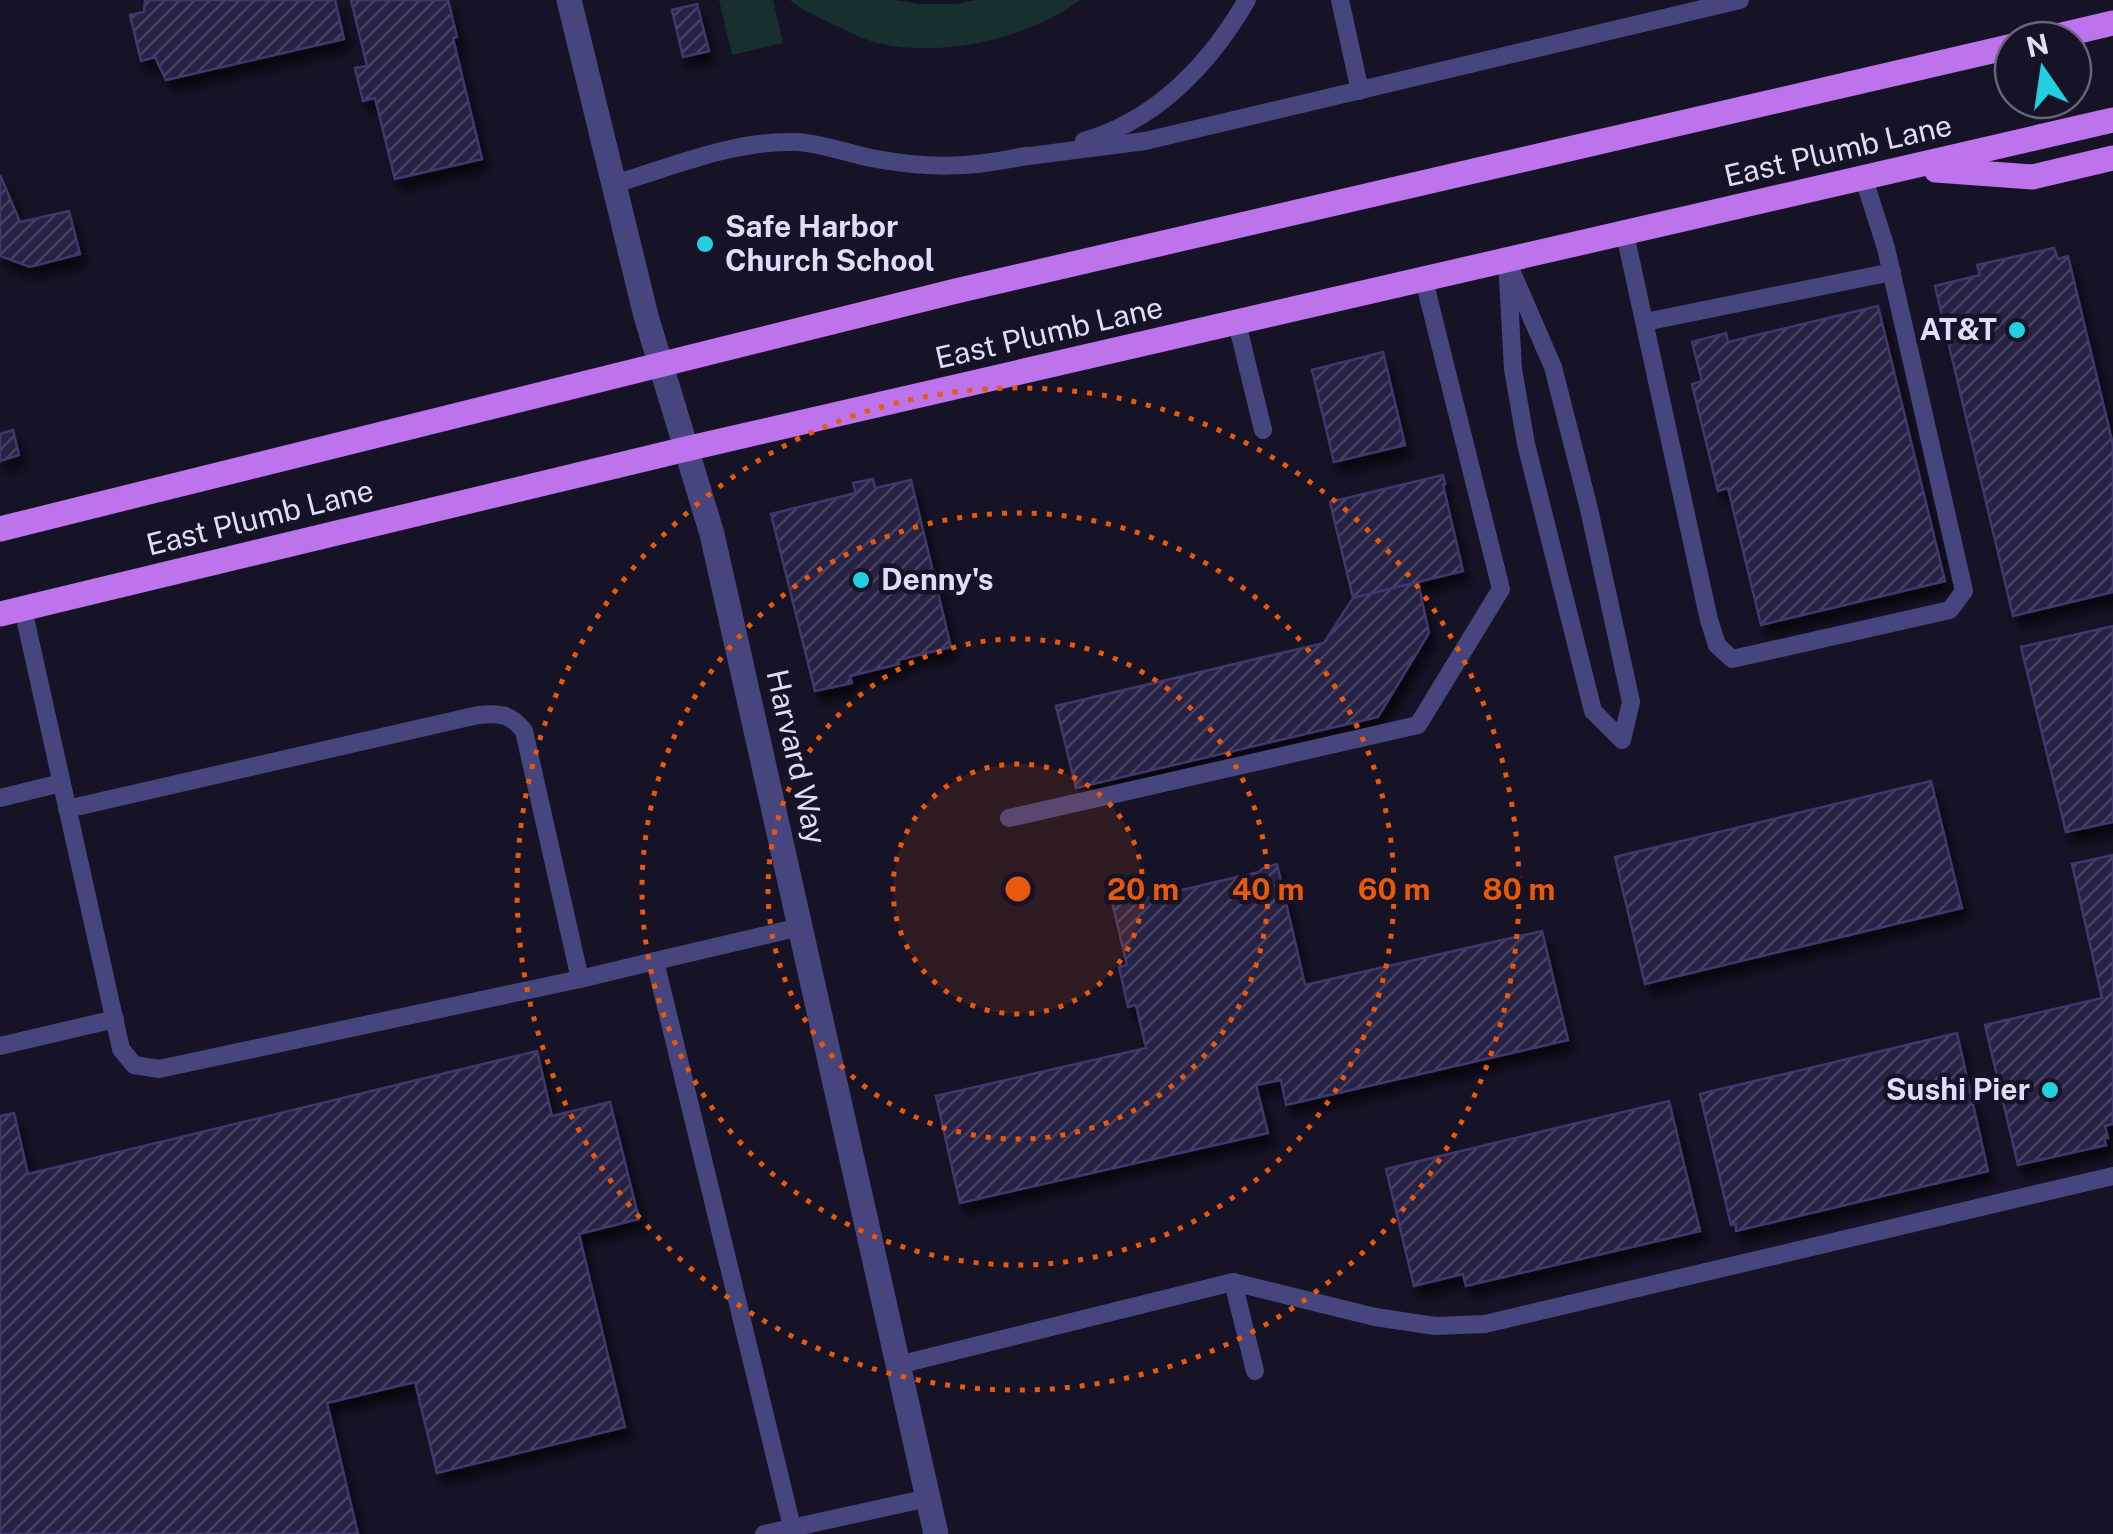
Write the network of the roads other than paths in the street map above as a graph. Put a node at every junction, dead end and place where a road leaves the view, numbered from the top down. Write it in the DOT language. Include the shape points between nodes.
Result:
graph roads {
  1 [pos="570,0"];
  2 [pos="1248,0"];
  3 [pos="1340,0"];
  4 [pos="1740,0"];
  5 [pos="1993,51"];
  6 [pos="1360,91"];
  7 [pos="2113,120"];
  8 [pos="1014,158"];
  9 [pos="2113,158"];
  10 [pos="1912,168"];
  11 [pos="1864,179"];
  12 [pos="614,184"];
  13 [pos="1625,234"];
  14 [pos="1507,261"];
  15 [pos="1892,272"];
  16 [pos="1424,280"];
  17 [pos="1237,322"];
  18 [pos="1644,322"];
  19 [pos="661,365"];
  20 [pos="1263,430"];
  21 [pos="686,449"];
  22 [pos="0,529"];
  23 [pos="11,611"];
  24 [pos="62,783"];
  25 [pos="0,798"];
  26 [pos="67,809"];
  27 [pos="1009,818"];
  28 [pos="800,926"];
  29 [pos="655,962"];
  30 [pos="580,980"];
  31 [pos="115,1019"];
  32 [pos="0,1046"];
  33 [pos="2113,1176"];
  34 [pos="1234,1282"];
  35 [pos="898,1365"];
  36 [pos="1256,1371"];
  37 [pos="928,1498"];
  38 [pos="792,1527"];
  39 [pos="764,1534"];
  40 [pos="936,1534"];
  1 -- 12 [label="street, Harvard Way"];
  2 -- 8 [label="lane" via="1208,58 1155,107 1098,137"];
  3 -- 6 [label="lane"];
  4 -- 6 [label="lane"];
  5 -- 19 [label="main road, East Plumb Lane"];
  6 -- 8 [label="lane" via="1145,141"];
  7 -- 10 [label="main road, East Plumb Lane"];
  8 -- 12 [label="lane" via="914,166 793,142 716,154"];
  9 -- 10 [label="main road" via="2032,177"];
  10 -- 11 [label="main road, East Plumb Lane"];
  11 -- 13 [label="main road, East Plumb Lane"];
  11 -- 15 [label="lane"];
  12 -- 19 [label="street, Harvard Way"];
  13 -- 14 [label="main road, East Plumb Lane"];
  13 -- 18 [label="lane"];
  14 -- 14 [label="lane" via="1513,369 1526,444 1593,711 1622,740 1631,702 1589,509 1553,368"];
  14 -- 16 [label="main road, East Plumb Lane"];
  15 -- 18 [label="lane"];
  15 -- 18 [label="lane" via="1964,591 1950,610 1732,658 1718,645 1705,601"];
  16 -- 17 [label="main road, East Plumb Lane"];
  16 -- 27 [label="lane" via="1501,589 1418,726"];
  17 -- 20 [label="lane"];
  17 -- 21 [label="main road, East Plumb Lane"];
  19 -- 21 [label="street, Harvard Way"];
  19 -- 22 [label="main road, East Plumb Lane"];
  21 -- 23 [label="main road, East Plumb Lane"];
  21 -- 28 [label="street, Harvard Way" via="712,534"];
  23 -- 24 [label="lane"];
  24 -- 25 [label="lane"];
  24 -- 26 [label="lane"];
  26 -- 30 [label="lane" via="498,713 524,730"];
  26 -- 31 [label="lane"];
  28 -- 29 [label="lane"];
  28 -- 35 [label="street, Harvard Way"];
  29 -- 30 [label="lane"];
  29 -- 38 [label="lane"];
  30 -- 31 [label="lane" via="159,1069 134,1065 121,1049"];
  31 -- 32 [label="lane"];
  33 -- 34 [label="lane" via="1485,1324 1375,1318"];
  34 -- 35 [label="lane"];
  34 -- 36 [label="lane"];
  35 -- 37 [label="street, Harvard Way"];
  37 -- 38 [label="lane"];
  37 -- 40 [label="street, Harvard Way"];
  38 -- 39 [label="lane"];
}
